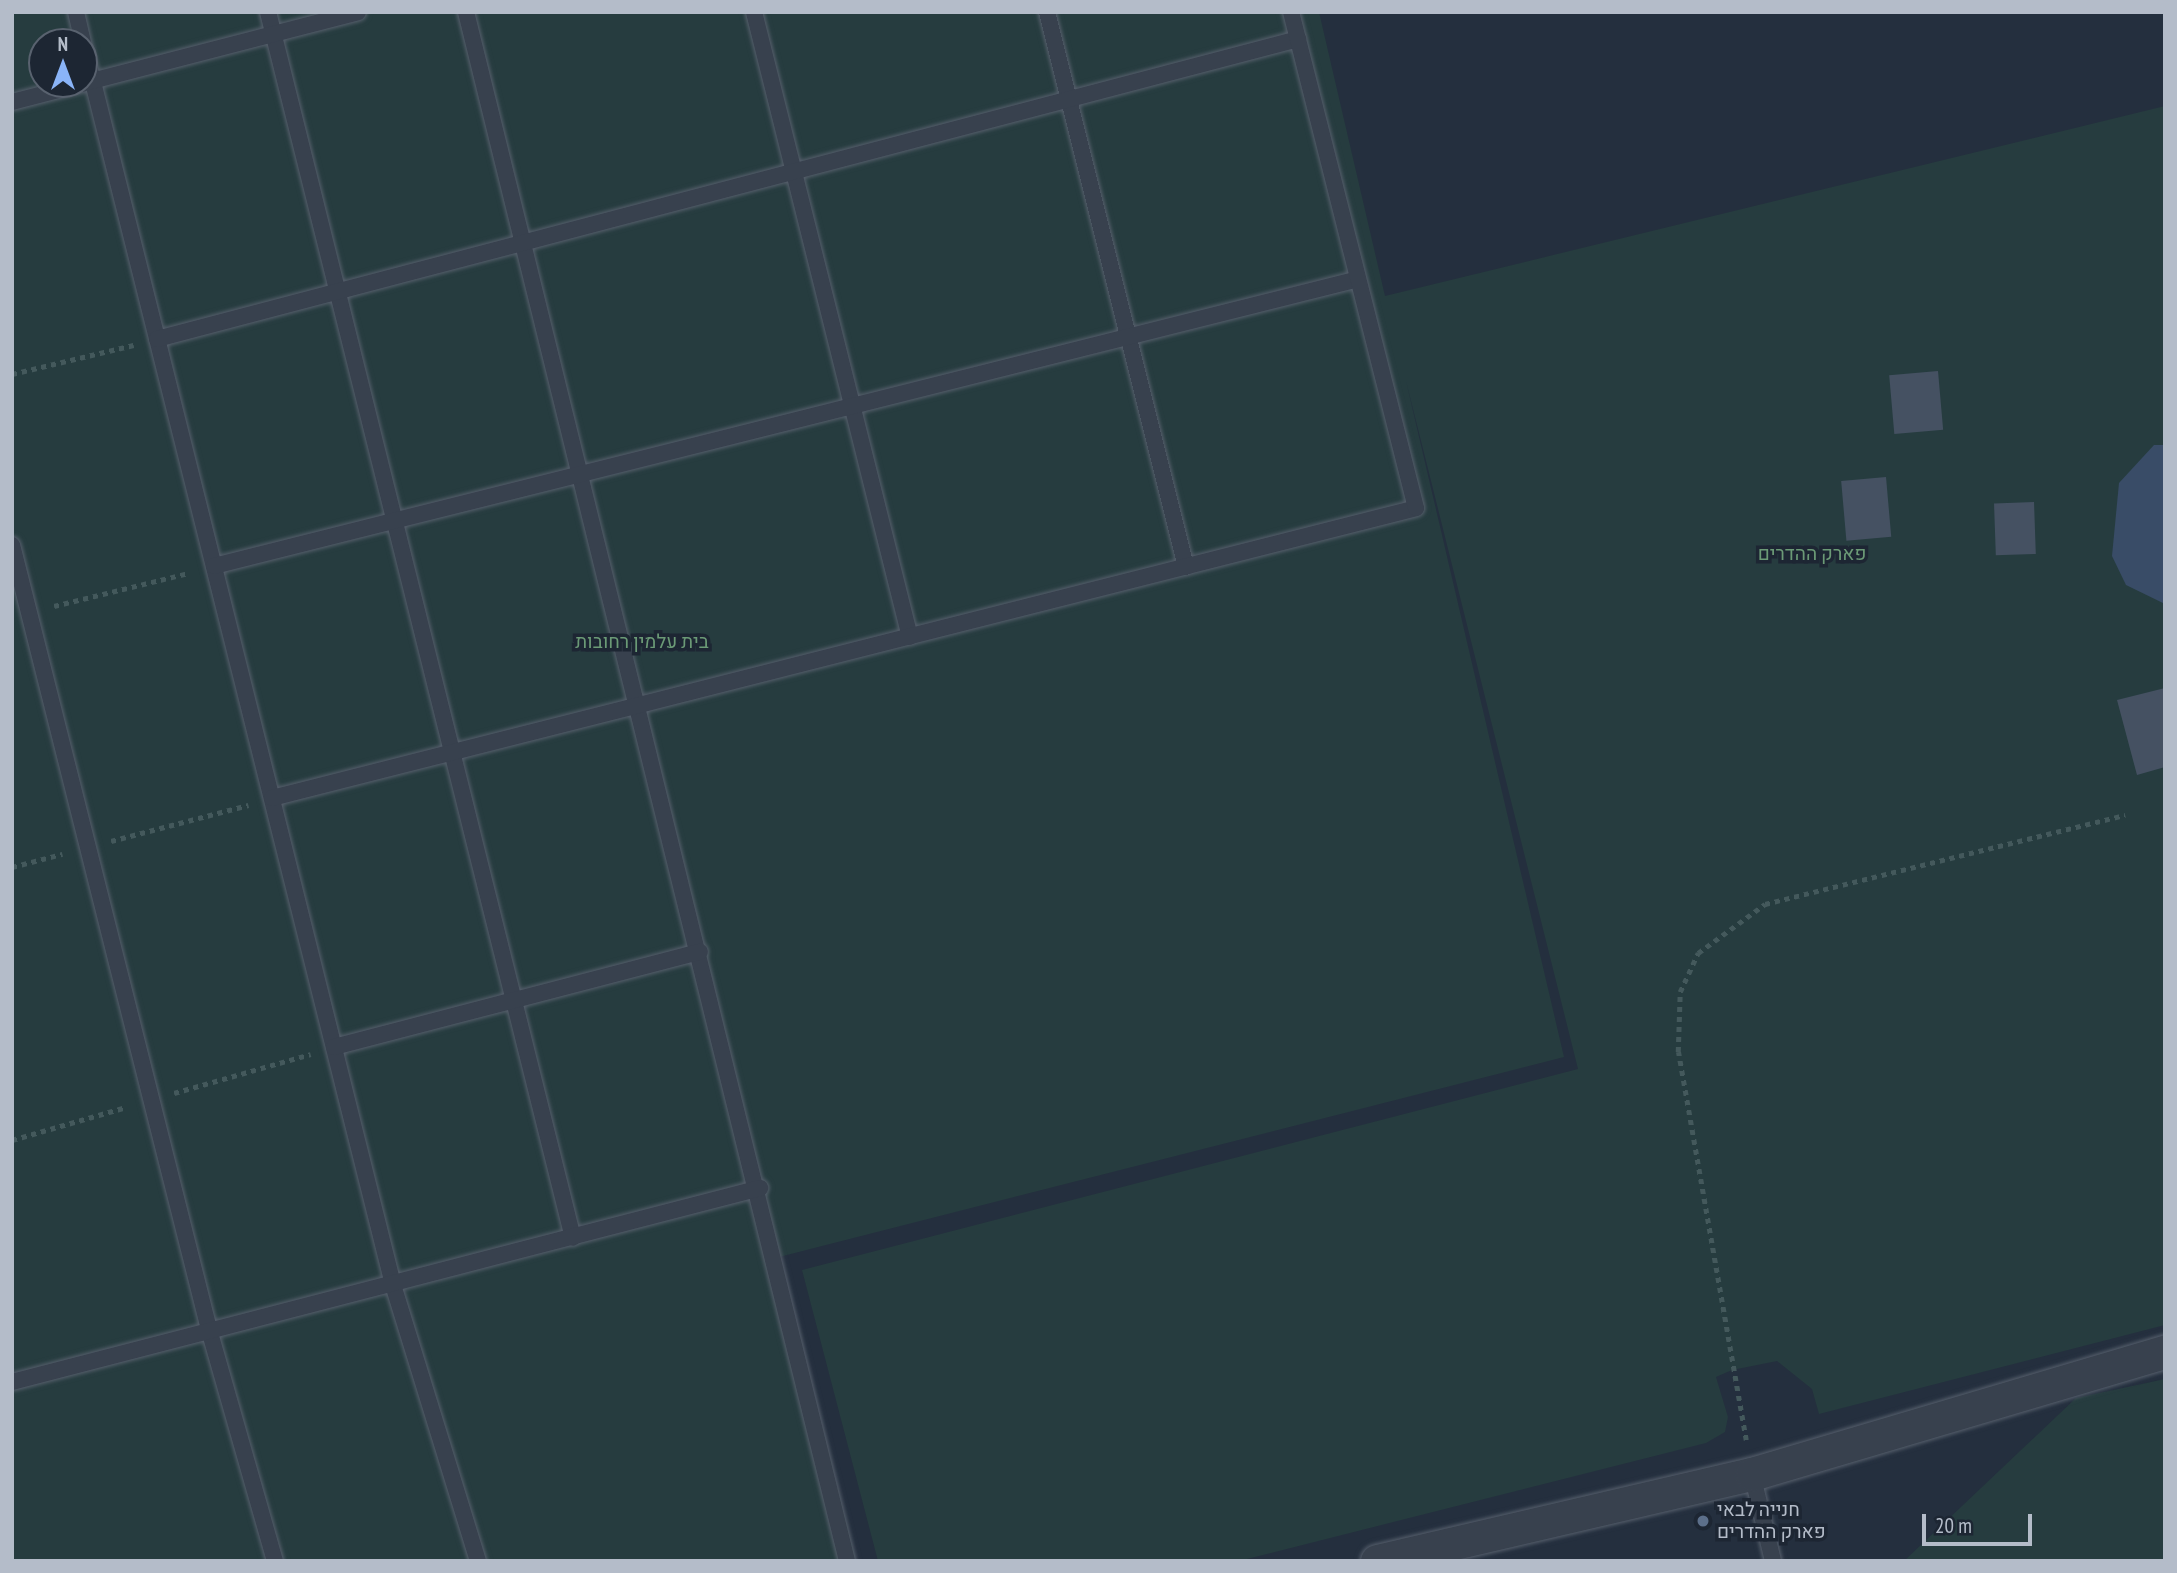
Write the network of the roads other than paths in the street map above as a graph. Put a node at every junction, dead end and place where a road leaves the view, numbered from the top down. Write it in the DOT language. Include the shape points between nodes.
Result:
graph roads {
  1 [pos="268,12"];
  2 [pos="358,12"];
  3 [pos="466,12"];
  4 [pos="754,12"];
  5 [pos="1047,12"];
  6 [pos="1291,12"];
  7 [pos="273,34"];
  8 [pos="1298,39"];
  9 [pos="98,80"];
  10 [pos="90,98"];
  11 [pos="1069,99"];
  12 [pos="794,171"];
  13 [pos="524,242"];
  14 [pos="1358,279"];
  15 [pos="338,292"];
  16 [pos="1128,337"];
  17 [pos="157,339"];
  18 [pos="852,406"];
  19 [pos="581,474"];
  20 [pos="394,521"];
  21 [pos="12,545"];
  22 [pos="214,566"];
  23 [pos="1186,567"];
  24 [pos="910,637"];
  25 [pos="638,706"];
  26 [pos="453,753"];
  27 [pos="272,798"];
  28 [pos="701,952"];
  29 [pos="514,1000"];
  30 [pos="334,1047"];
  31 [pos="760,1188"];
  32 [pos="573,1238"];
  33 [pos="394,1288"];
  34 [pos="210,1333"];
  35 [pos="2165,1352"];
  36 [pos="12,1382"];
  37 [pos="1752,1474"];
  38 [pos="275,1561"];
  39 [pos="478,1561"];
  40 [pos="847,1561"];
  41 [pos="1377,1561"];
  42 [pos="1773,1561"];
  1 -- 7 [label="lane"];
  2 -- 7 [label="lane"];
  3 -- 13 [label="lane"];
  4 -- 12 [label="lane"];
  5 -- 11 [label="lane"];
  6 -- 8 [label="lane"];
  7 -- 9 [label="lane"];
  7 -- 15 [label="lane"];
  8 -- 11 [label="lane"];
  8 -- 14 [label="lane"];
  10 -- 17 [label="lane"];
  11 -- 12 [label="lane"];
  11 -- 16 [label="lane"];
  12 -- 13 [label="lane"];
  12 -- 18 [label="lane"];
  13 -- 15 [label="lane"];
  13 -- 19 [label="lane"];
  14 -- 16 [label="lane"];
  14 -- 23 [label="lane" via="1416,509"];
  15 -- 17 [label="lane"];
  15 -- 20 [label="lane"];
  16 -- 18 [label="lane"];
  16 -- 23 [label="lane"];
  17 -- 22 [label="lane"];
  18 -- 19 [label="lane"];
  18 -- 24 [label="lane"];
  19 -- 20 [label="lane"];
  19 -- 25 [label="lane"];
  20 -- 22 [label="lane"];
  20 -- 26 [label="lane"];
  21 -- 34 [label="lane"];
  22 -- 27 [label="lane"];
  23 -- 24 [label="lane"];
  24 -- 25 [label="lane"];
  25 -- 26 [label="lane"];
  25 -- 28 [label="lane"];
  26 -- 27 [label="lane"];
  26 -- 29 [label="lane"];
  27 -- 30 [label="lane"];
  28 -- 29 [label="lane"];
  28 -- 31 [label="lane"];
  29 -- 30 [label="lane"];
  29 -- 32 [label="lane"];
  30 -- 33 [label="lane"];
  31 -- 32 [label="lane"];
  31 -- 40 [label="lane"];
  32 -- 33 [label="lane"];
  33 -- 34 [label="lane"];
  33 -- 39 [label="lane"];
  34 -- 36 [label="lane"];
  34 -- 38 [label="lane"];
  35 -- 37 [label="street"];
  37 -- 41 [label="street"];
  37 -- 42 [label="lane"];
}
